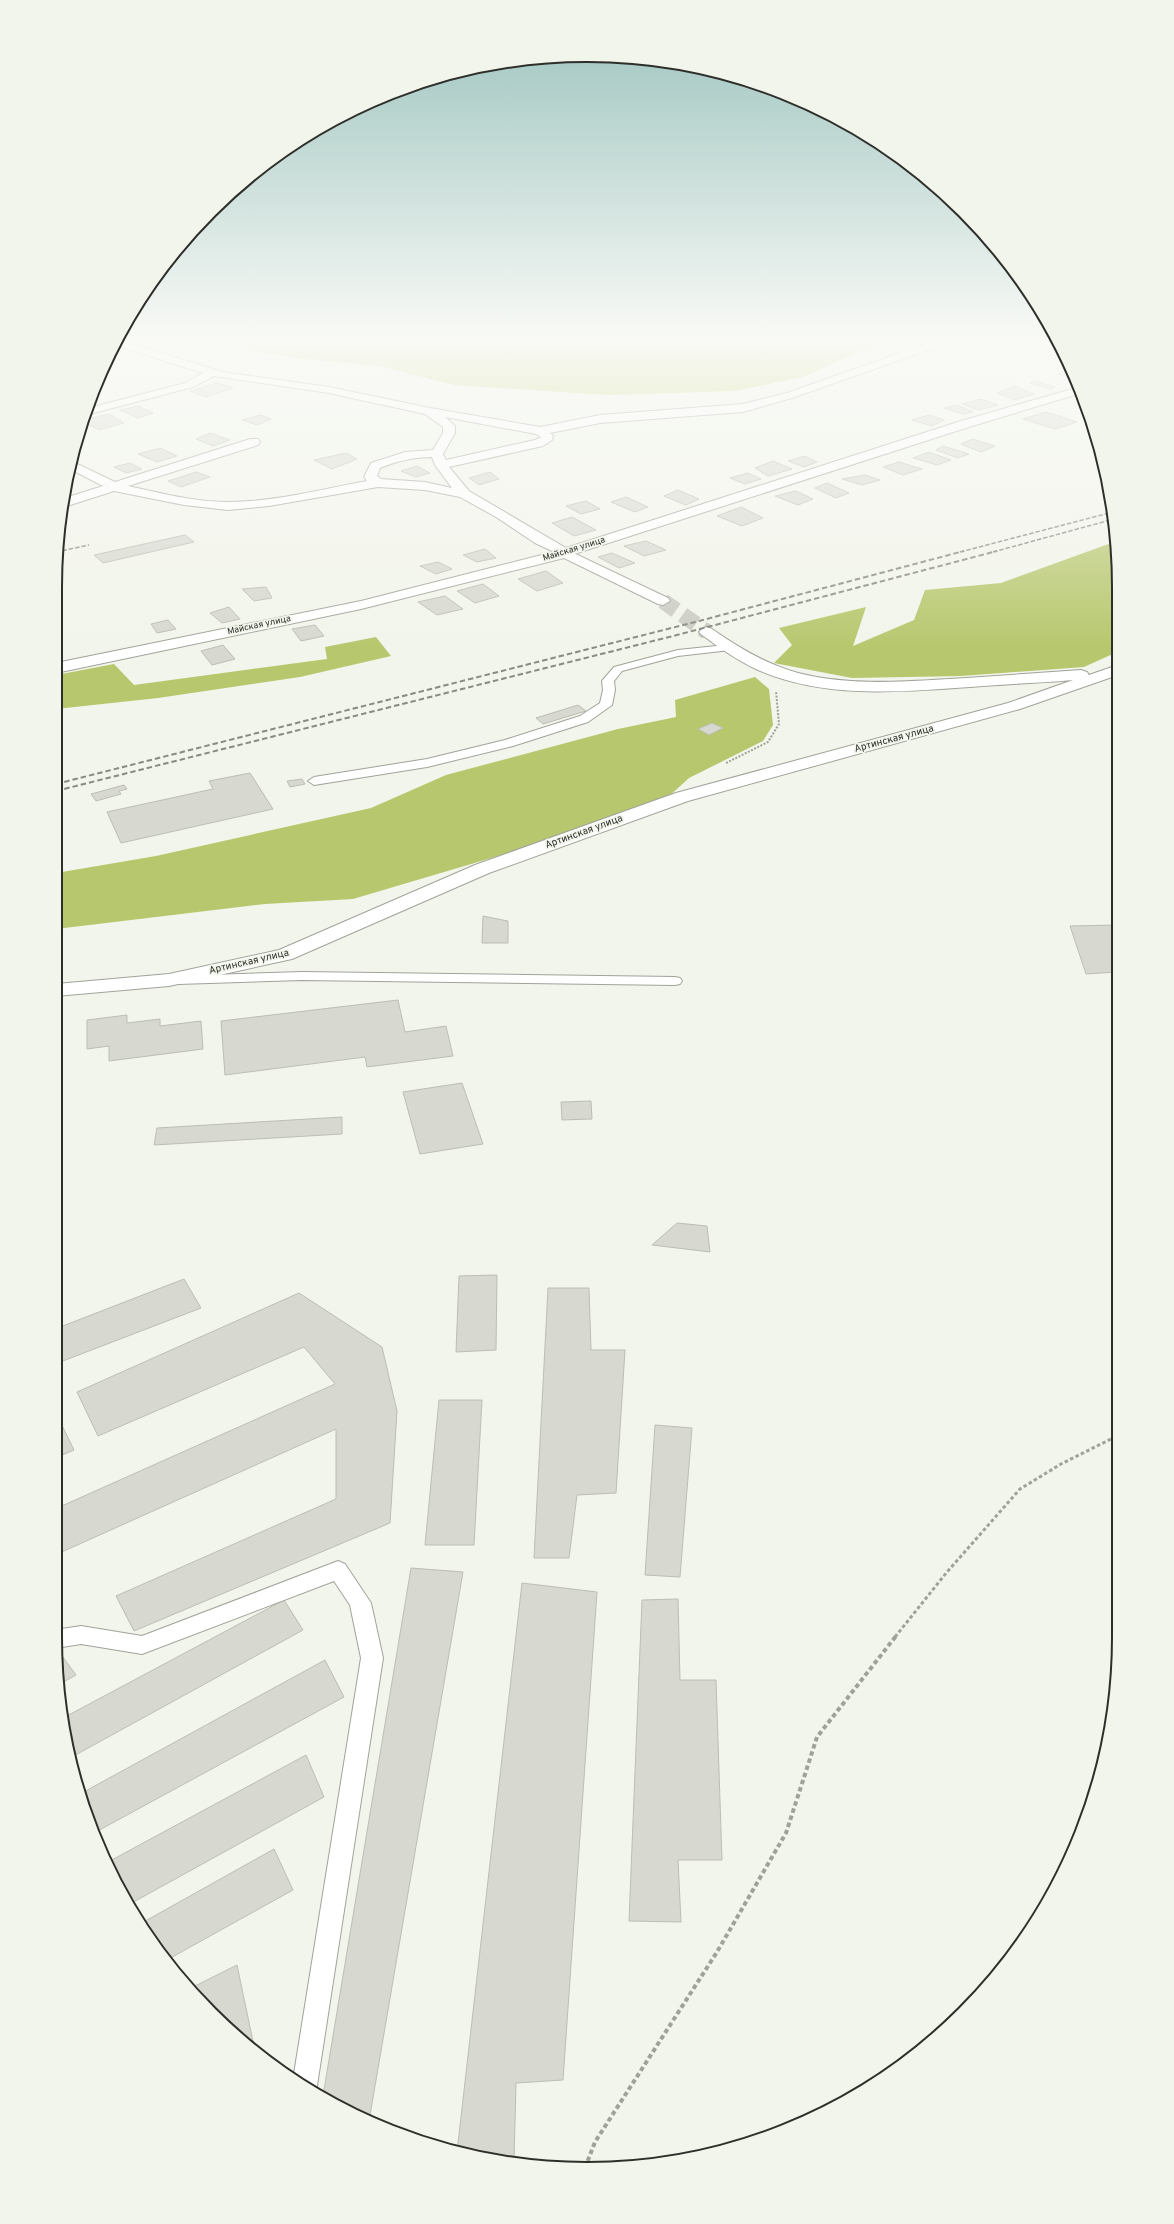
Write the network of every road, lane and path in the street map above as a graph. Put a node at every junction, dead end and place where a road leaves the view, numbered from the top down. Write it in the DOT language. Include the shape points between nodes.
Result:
graph roads {
  1 [pos="254,442"];
  2 [pos="446,442"];
  3 [pos="536,442"];
  4 [pos="910,442"];
  5 [pos="439,460"];
  6 [pos="76,468"];
  7 [pos="451,478"];
  8 [pos="378,483"];
  9 [pos="425,486"];
  10 [pos="116,488"];
  11 [pos="464,494"];
  12 [pos="69,502"];
  13 [pos="565,553"];
  14 [pos="663,601"];
  15 [pos="707,632"];
  16 [pos="726,648"];
  17 [pos="62,667"];
  18 [pos="768,668"];
  19 [pos="1111,672"];
  20 [pos="970,682"];
  21 [pos="980,715"];
  22 [pos="723,765"];
  23 [pos="314,781"];
  24 [pos="169,980"];
  25 [pos="675,981"];
  26 [pos="62,989"];
  27 [pos="1112,1438"];
  28 [pos="62,1638"];
  29 [pos="306,2081"];
  30 [pos="587,2162"];
  1 -- 10 [label="street"];
  2 -- 5 [label="street"];
  3 -- 5 [label="street"];
  4 -- 13 [label="street, Майская улица"];
  5 -- 7 [label="street"];
  5 -- 8 [label="street" via="422,453 395,457 375,466 370,477"];
  6 -- 10 [label="street"];
  7 -- 9 [label="street"];
  7 -- 11 [label="street"];
  8 -- 9 [label="street"];
  8 -- 10 [label="street" via="269,502 228,506 184,501"];
  9 -- 11 [label="street"];
  10 -- 12 [label="street"];
  11 -- 13 [label="street"];
  13 -- 14 [label="street"];
  13 -- 17 [label="street, Майская улица" via="368,604"];
  15 -- 16 [label="street"];
  16 -- 18 [label="street"];
  16 -- 23 [label="lane" via="678,653 618,669 608,681 606,704 584,719 509,743 427,762"];
  18 -- 20 [label="street" via="788,676 833,685 884,688"];
  18 -- 22 [label="path" via="775,687 779,724 768,742"];
  19 -- 20 [label="street"];
  19 -- 21 [label="street, Артинская улица" via="1014,706"];
  20 -- 21 [label="street" via="989,691 995,700"];
  21 -- 24 [label="street, Артинская улица" via="682,797 482,869 285,955"];
  24 -- 25 [label="lane" via="302,976"];
  24 -- 26 [label="street, Артинская улица"];
  27 -- 30 [label="path" via="1061,1464 1020,1489 947,1572 817,1737 786,1833 717,1952 595,2142"];
  28 -- 29 [label="lane" via="81,1635 142,1646 338,1570 360,1603 372,1658"];
}
